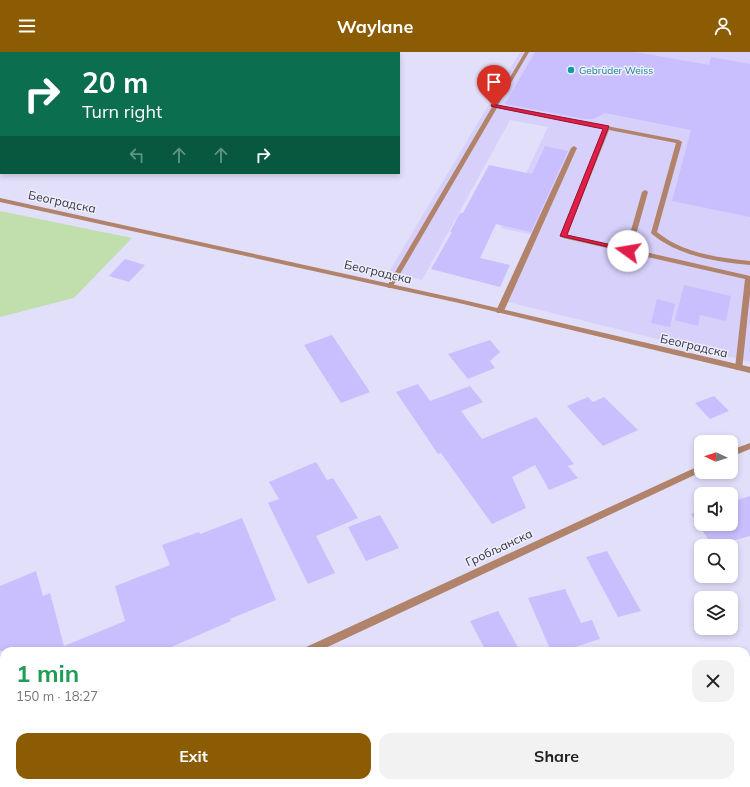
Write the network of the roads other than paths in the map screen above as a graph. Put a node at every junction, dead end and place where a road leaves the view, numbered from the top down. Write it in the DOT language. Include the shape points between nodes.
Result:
graph roads {
  1 [pos="526,52"];
  2 [pos="494,106"];
  3 [pos="607,128"];
  4 [pos="574,148"];
  5 [pos="644,192"];
  6 [pos="0,200"];
  7 [pos="628,251"];
  8 [pos="750,263"];
  9 [pos="749,279"];
  10 [pos="390,286"];
  11 [pos="500,311"];
  12 [pos="739,368"];
  13 [pos="750,370"];
  14 [pos="750,446"];
  15 [pos="738,451"];
  16 [pos="694,471"];
  17 [pos="317,647"];
  1 -- 2 [label="street"];
  2 -- 3 [label="street"];
  2 -- 10 [label="street"];
  3 -- 7 [label="street" via="563,236"];
  3 -- 8 [label="street" via="679,142 654,233 662,241 683,249"];
  4 -- 11 [label="street"];
  5 -- 7 [label="street"];
  6 -- 10 [label="street, Београдска"];
  7 -- 9 [label="street"];
  9 -- 12 [label="street"];
  10 -- 11 [label="street, Београдска"];
  11 -- 12 [label="street, Београдска"];
  12 -- 13 [label="street, Београдска"];
  14 -- 15 [label="street"];
  16 -- 17 [label="street, Гробљанска"];
}
